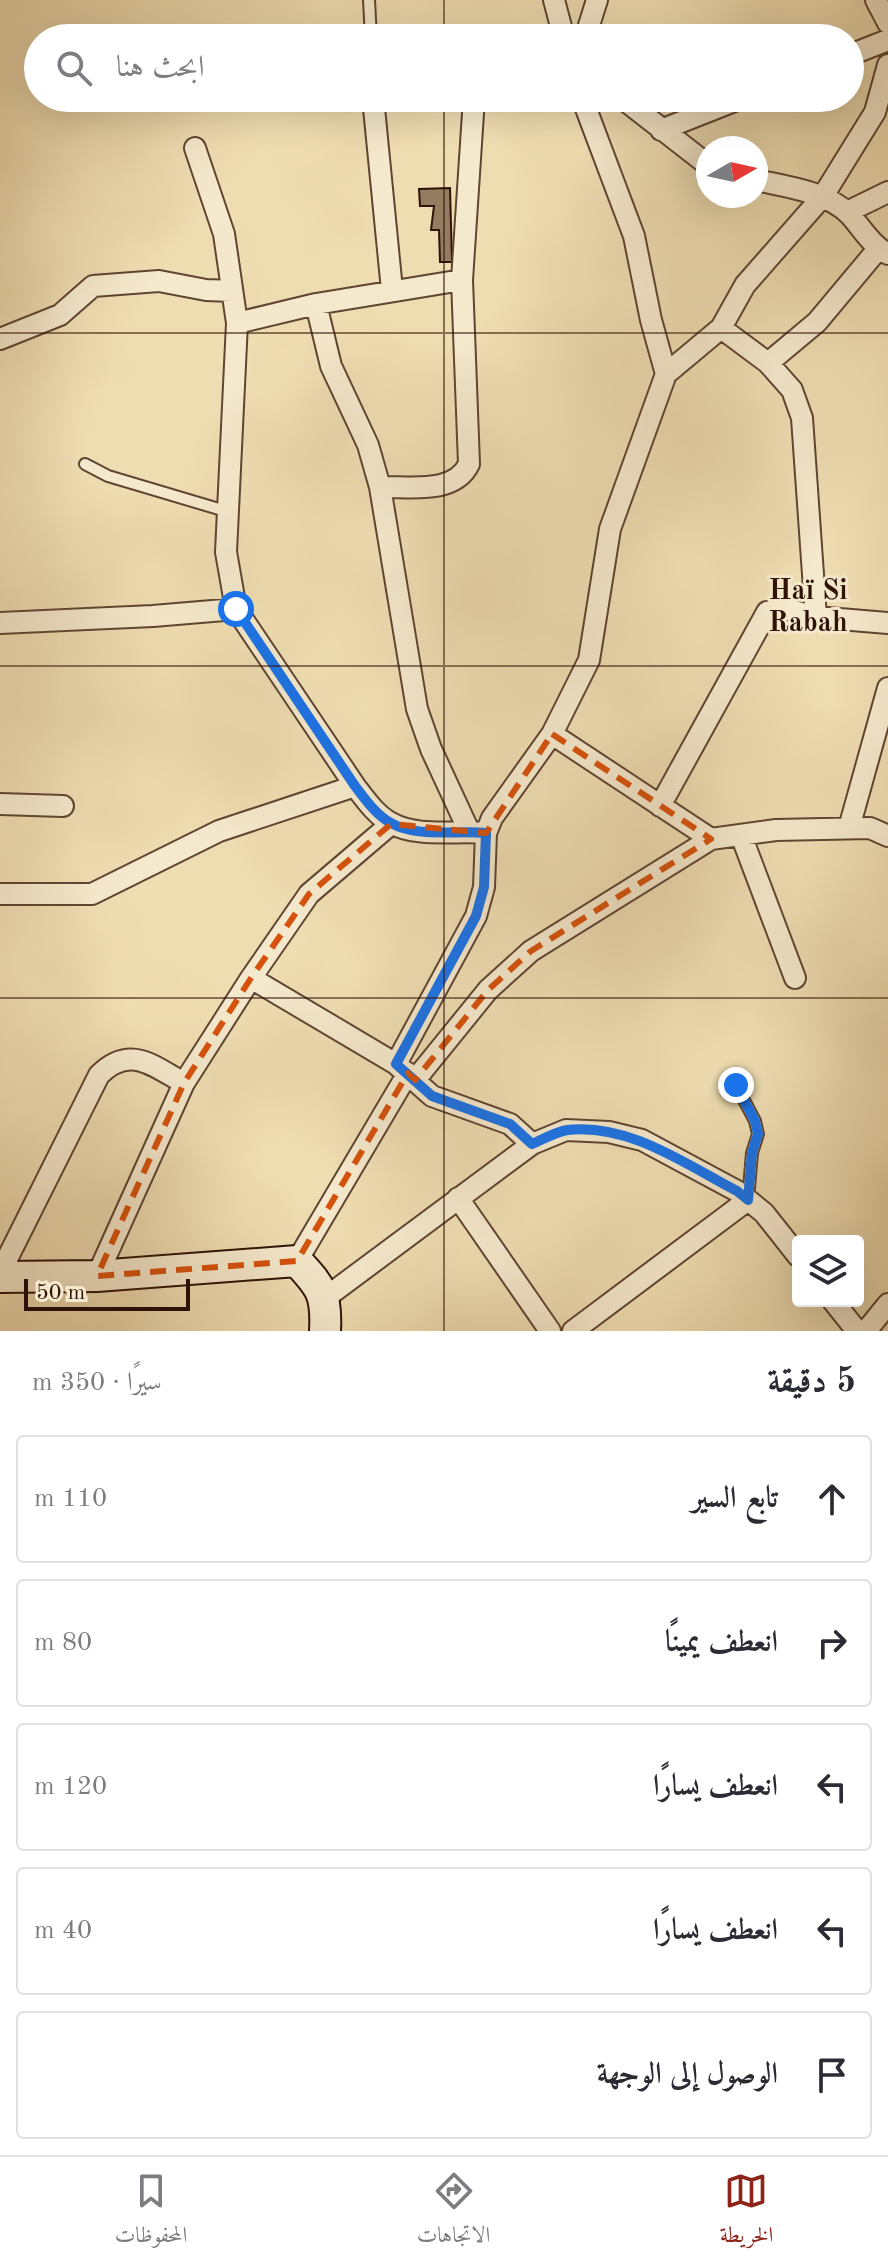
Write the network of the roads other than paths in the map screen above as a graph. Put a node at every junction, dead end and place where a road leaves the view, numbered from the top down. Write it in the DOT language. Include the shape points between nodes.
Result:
graph roads {
  1 [pos="369,0"];
  2 [pos="554,0"];
  3 [pos="597,0"];
  4 [pos="876,0"];
  5 [pos="888,23"];
  6 [pos="370,24"];
  7 [pos="560,24"];
  8 [pos="589,24"];
  9 [pos="888,40"];
  10 [pos="864,49"];
  11 [pos="888,65"];
  12 [pos="374,112"];
  13 [pos="473,112"];
  14 [pos="587,112"];
  15 [pos="639,112"];
  16 [pos="707,112"];
  17 [pos="661,130"];
  18 [pos="195,148"];
  19 [pos="696,156"];
  20 [pos="768,183"];
  21 [pos="888,192"];
  22 [pos="823,196"];
  23 [pos="847,212"];
  24 [pos="883,252"];
  25 [pos="462,280"];
  26 [pos="392,290"];
  27 [pos="232,291"];
  28 [pos="316,304"];
  29 [pos="237,323"];
  30 [pos="721,328"];
  31 [pos="0,339"];
  32 [pos="768,363"];
  33 [pos="666,374"];
  34 [pos="85,464"];
  35 [pos="380,487"];
  36 [pos="229,512"];
  37 [pos="236,609"];
  38 [pos="816,617"];
  39 [pos="0,623"];
  40 [pos="888,623"];
  41 [pos="887,696"];
  42 [pos="552,734"];
  43 [pos="355,786"];
  44 [pos="0,804"];
  45 [pos="63,806"];
  46 [pos="660,806"];
  47 [pos="391,824"];
  48 [pos="849,828"];
  49 [pos="478,832"];
  50 [pos="741,835"];
  51 [pos="888,836"];
  52 [pos="711,839"];
  53 [pos="0,894"];
  54 [pos="251,978"];
  55 [pos="795,978"];
  56 [pos="406,1072"];
  57 [pos="184,1083"];
  58 [pos="736,1085"];
  59 [pos="532,1144"];
  60 [pos="458,1198"];
  61 [pos="748,1200"];
  62 [pos="792,1248"];
  63 [pos="297,1261"];
  64 [pos="0,1275"];
  65 [pos="97,1276"];
  66 [pos="888,1304"];
  67 [pos="838,1307"];
  68 [pos="330,1318"];
  69 [pos="550,1331"];
  70 [pos="573,1331"];
  71 [pos="857,1331"];
  72 [pos="866,1331"];
  1 -- 6 [label="lane"];
  2 -- 7 [label="street"];
  3 -- 8 [label="street"];
  4 -- 5 [label="street"];
  9 -- 10 [label="street"];
  11 -- 22 [label="street" via="875,112"];
  12 -- 26 [label="street"];
  13 -- 25 [label="street"];
  14 -- 33 [label="street" via="634,236"];
  15 -- 17 [label="street"];
  16 -- 17 [label="street"];
  17 -- 19 [label="street"];
  18 -- 27 [label="street" via="224,234"];
  20 -- 22 [label="street"];
  21 -- 23 [label="street"];
  22 -- 23 [label="street"];
  22 -- 30 [label="street" via="745,285"];
  23 -- 24 [label="street"];
  24 -- 32 [label="street" via="817,322"];
  25 -- 26 [label="street"];
  25 -- 35 [label="street" via="469,464 464,475 444,485"];
  26 -- 28 [label="street"];
  27 -- 29 [label="street"];
  27 -- 31 [label="street" via="159,281 93,286 60,315"];
  28 -- 29 [label="street"];
  28 -- 35 [label="street" via="331,366 368,445"];
  29 -- 36 [label="street"];
  30 -- 32 [label="street"];
  30 -- 33 [label="street"];
  32 -- 38 [label="street" via="792,390 802,418"];
  33 -- 42 [label="street" via="610,529 589,660"];
  34 -- 36 [label="lane" via="108,476"];
  35 -- 49 [label="street" via="417,709 431,749"];
  36 -- 37 [label="street" via="226,552"];
  37 -- 39 [label="street"];
  37 -- 43 [label="street"];
  38 -- 40 [label="street"];
  38 -- 46 [label="street" via="786,609 767,612"];
  41 -- 48 [label="street"];
  42 -- 46 [label="street"];
  42 -- 49 [label="street"];
  43 -- 47 [label="street"];
  43 -- 53 [label="street" via="219,831 92,894"];
  44 -- 45 [label="street"];
  46 -- 52 [label="street"];
  47 -- 49 [label="street" via="415,831"];
  47 -- 54 [label="street" via="309,894"];
  48 -- 50 [label="street"];
  48 -- 51 [label="street" via="870,828"];
  49 -- 56 [label="street" via="484,887 476,916"];
  50 -- 52 [label="street"];
  50 -- 55 [label="street"];
  52 -- 56 [label="street" via="531,951"];
  54 -- 56 [label="street"];
  54 -- 57 [label="street"];
  56 -- 59 [label="street" via="432,1096 510,1124"];
  56 -- 63 [label="street"];
  57 -- 64 [label="street" via="138,1059 110,1064 99,1075"];
  57 -- 65 [label="street"];
  58 -- 61 [label="lane" via="758,1134"];
  59 -- 60 [label="street"];
  59 -- 61 [label="street" via="566,1130 642,1140"];
  60 -- 68 [label="street"];
  60 -- 69 [label="street"];
  61 -- 62 [label="street"];
  61 -- 70 [label="street"];
  63 -- 65 [label="street"];
  63 -- 68 [label="street" via="321,1287"];
  64 -- 65 [label="street"];
  66 -- 72 [label="street"];
  67 -- 71 [label="street"];
}
